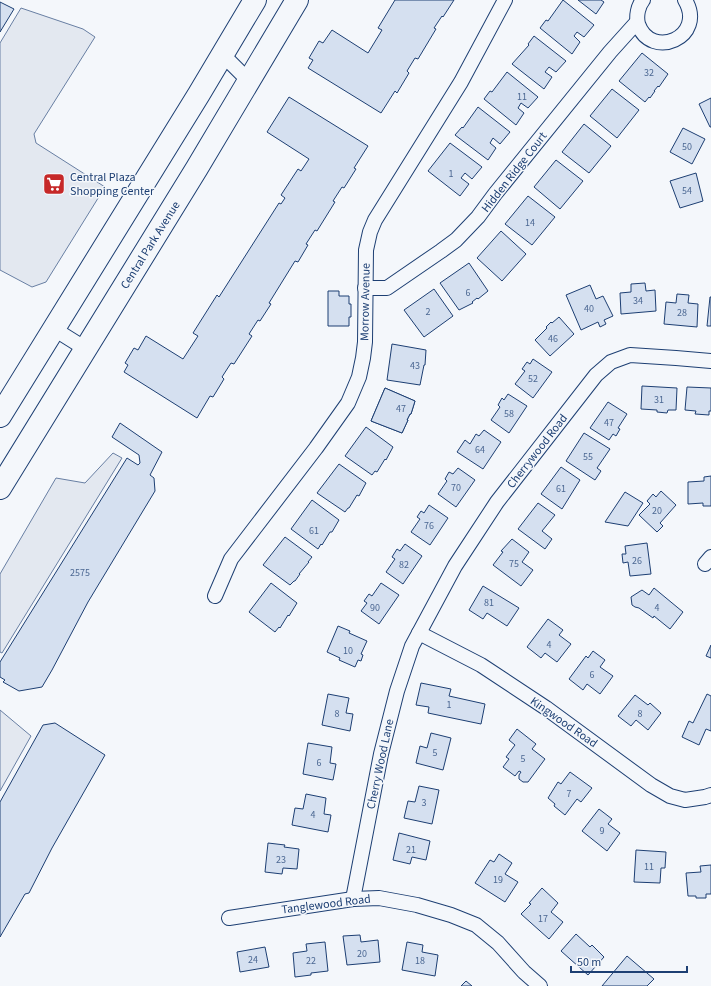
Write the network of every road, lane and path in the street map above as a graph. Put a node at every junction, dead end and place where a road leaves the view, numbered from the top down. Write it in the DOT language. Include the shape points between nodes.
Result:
graph roads {
  1 [pos="255,0"];
  2 [pos="298,0"];
  3 [pos="505,0"];
  4 [pos="643,0"];
  5 [pos="686,0"];
  6 [pos="638,22"];
  7 [pos="222,54"];
  8 [pos="249,81"];
  9 [pos="365,288"];
  10 [pos="54,328"];
  11 [pos="86,349"];
  12 [pos="711,361"];
  13 [pos="0,416"];
  14 [pos="0,488"];
  15 [pos="215,596"];
  16 [pos="419,633"];
  17 [pos="711,795"];
  18 [pos="353,899"];
  19 [pos="229,918"];
  20 [pos="540,986"];
  1 -- 7 [label="main road"];
  2 -- 8 [label="main road, Central Park Avenue"];
  3 -- 9 [label="street, Morrow Avenue" via="461,82 375,220 366,250"];
  4 -- 6 [label="street" via="637,11"];
  5 -- 6 [label="street" via="691,21 687,31 680,38 659,43 649,39 642,32"];
  6 -- 9 [label="street, Hidden Ridge Court" via="610,52 478,217 456,240 387,288"];
  7 -- 8 [label="street"];
  7 -- 10 [label="main road"];
  8 -- 11 [label="main road, Central Park Avenue"];
  9 -- 15 [label="street, Morrow Avenue" via="363,358 359,377 348,403 231,559"];
  10 -- 11 [label="street"];
  10 -- 13 [label="main road"];
  11 -- 14 [label="main road, Central Park Avenue"];
  12 -- 16 [label="street, Cherrywood Road" via="630,356 611,362 596,375 497,502 455,566"];
  16 -- 17 [label="street, Kingwood Road" via="481,665 670,796 685,800"];
  16 -- 18 [label="street, Cherry Wood Lane" via="397,691 381,754"];
  18 -- 19 [label="street, Tanglewood Road"];
  18 -- 20 [label="street, Tanglewood Road" via="380,898 417,905 476,925"];
}
